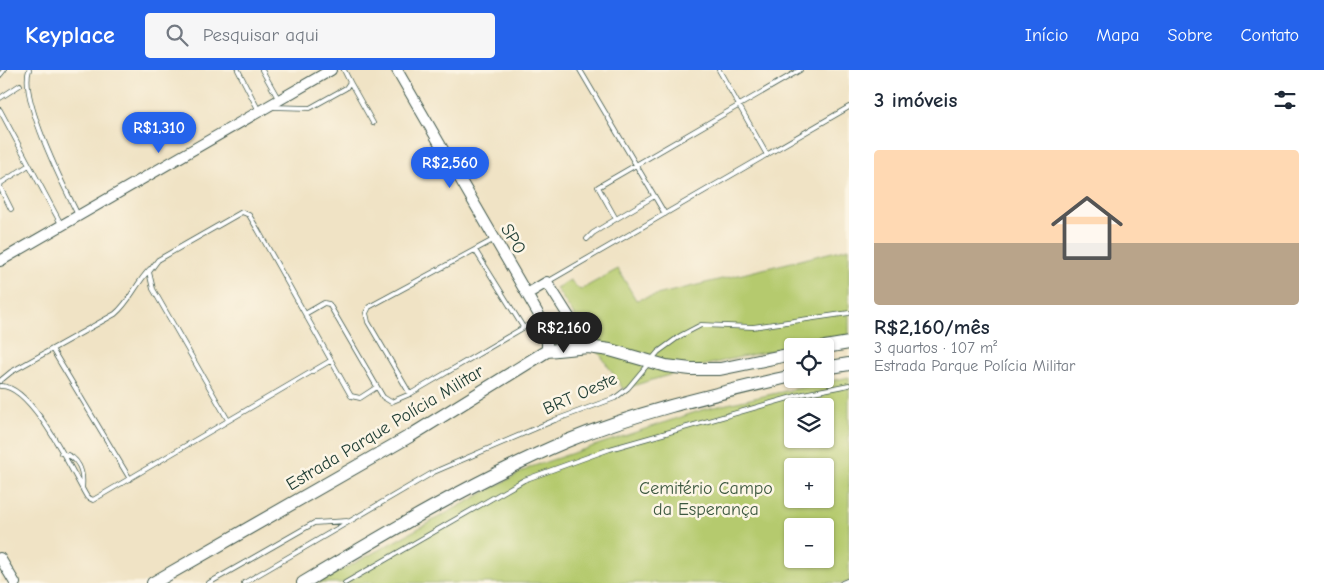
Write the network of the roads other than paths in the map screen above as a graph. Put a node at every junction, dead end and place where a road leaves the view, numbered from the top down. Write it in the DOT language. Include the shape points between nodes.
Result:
graph roads {
  1 [pos="4,70"];
  2 [pos="28,70"];
  3 [pos="238,70"];
  4 [pos="262,70"];
  5 [pos="331,70"];
  6 [pos="344,70"];
  7 [pos="396,70"];
  8 [pos="580,70"];
  9 [pos="719,70"];
  10 [pos="800,70"];
  11 [pos="0,75"];
  12 [pos="350,82"];
  13 [pos="20,85"];
  14 [pos="0,98"];
  15 [pos="279,100"];
  16 [pos="740,105"];
  17 [pos="849,107"];
  18 [pos="264,109"];
  19 [pos="0,110"];
  20 [pos="373,123"];
  21 [pos="767,155"];
  22 [pos="29,165"];
  23 [pos="636,166"];
  24 [pos="653,197"];
  25 [pos="11,209"];
  26 [pos="78,214"];
  27 [pos="665,214"];
  28 [pos="616,219"];
  29 [pos="61,224"];
  30 [pos="494,239"];
  31 [pos="587,239"];
  32 [pos="476,250"];
  33 [pos="0,261"];
  34 [pos="151,267"];
  35 [pos="547,282"];
  36 [pos="527,294"];
  37 [pos="849,312"];
  38 [pos="305,314"];
  39 [pos="540,318"];
  40 [pos="523,327"];
  41 [pos="547,329"];
  42 [pos="579,334"];
  43 [pos="849,342"];
  44 [pos="834,345"];
  45 [pos="588,347"];
  46 [pos="52,349"];
  47 [pos="547,351"];
  48 [pos="784,356"];
  49 [pos="330,361"];
  50 [pos="651,361"];
  51 [pos="784,378"];
  52 [pos="0,381"];
  53 [pos="849,385"];
  54 [pos="0,386"];
  55 [pos="376,387"];
  56 [pos="410,394"];
  57 [pos="228,420"];
  58 [pos="61,452"];
  59 [pos="130,479"];
  60 [pos="82,488"];
  61 [pos="350,521"];
  62 [pos="0,558"];
  63 [pos="171,572"];
  64 [pos="849,580"];
  65 [pos="15,583"];
  66 [pos="153,583"];
  67 [pos="162,583"];
  68 [pos="209,583"];
  69 [pos="244,583"];
  70 [pos="303,583"];
  71 [pos="345,583"];
  72 [pos="842,583"];
  1 -- 11 [label="lane"];
  2 -- 26 [label="lane" via="26,77 47,152"];
  3 -- 18 [label="lane"];
  4 -- 15 [label="lane"];
  5 -- 15 [label="street"];
  6 -- 12 [label="lane"];
  7 -- 30 [label="street, SPO"];
  8 -- 23 [label="lane"];
  9 -- 16 [label="lane"];
  10 -- 16 [label="lane"];
  12 -- 18 [label="lane" via="346,88 310,108"];
  12 -- 20 [label="lane"];
  13 -- 14 [label="lane"];
  15 -- 18 [label="street"];
  16 -- 21 [label="lane"];
  16 -- 23 [label="lane"];
  17 -- 21 [label="lane"];
  18 -- 26 [label="street"];
  19 -- 22 [label="lane"];
  21 -- 27 [label="lane"];
  22 -- 25 [label="lane" via="1,183"];
  22 -- 29 [label="lane"];
  23 -- 24 [label="lane"];
  23 -- 28 [label="lane" via="598,187"];
  24 -- 27 [label="lane"];
  24 -- 28 [label="lane"];
  26 -- 29 [label="street"];
  27 -- 35 [label="lane"];
  28 -- 31 [label="lane"];
  29 -- 33 [label="street"];
  30 -- 32 [label="lane"];
  30 -- 36 [label="street, SPO"];
  32 -- 40 [label="lane"];
  32 -- 56 [label="lane" via="369,307 367,311 368,322"];
  34 -- 38 [label="lane" via="205,232 242,212 246,213"];
  34 -- 46 [label="lane" via="122,308"];
  34 -- 57 [label="lane" via="149,277 153,289"];
  35 -- 36 [label="street"];
  35 -- 42 [label="street"];
  36 -- 39 [label="street, SPO"];
  37 -- 50 [label="lane, BRT Oeste" via="753,327 701,325 680,336"];
  38 -- 49 [label="lane"];
  38 -- 55 [label="lane" via="324,303 329,304"];
  39 -- 40 [label="lane"];
  39 -- 41 [label="street, SPO"];
  40 -- 56 [label="lane"];
  41 -- 42 [label="street" via="565,341"];
  41 -- 47 [label="street"];
  42 -- 45 [label="street"];
  43 -- 44 [label="main road"];
  45 -- 47 [label="main road, Estrada Parque Polícia Militar"];
  45 -- 50 [label="main road, Estrada Parque Polícia Militar" via="632,354"];
  46 -- 52 [label="lane"];
  46 -- 59 [label="lane"];
  47 -- 63 [label="main road, Estrada Parque Polícia Militar" via="410,436"];
  48 -- 50 [label="main road, Estrada Parque Polícia Militar" via="720,369 691,369"];
  49 -- 55 [label="lane" via="352,397 360,398"];
  49 -- 57 [label="lane"];
  50 -- 61 [label="lane, BRT Oeste" via="615,398 434,472"];
  51 -- 70 [label="main road" via="661,408 568,441 476,484"];
  53 -- 71 [label="lane" via="803,394 610,449 524,480"];
  54 -- 58 [label="lane" via="10,387 27,400"];
  55 -- 56 [label="lane" via="389,402"];
  57 -- 59 [label="lane"];
  58 -- 60 [label="lane"];
  58 -- 60 [label="lane" via="71,456 80,466"];
  59 -- 60 [label="lane" via="95,499 88,498"];
  61 -- 68 [label="lane, BRT Oeste" via="314,523"];
  61 -- 69 [label="lane, BRT Oeste"];
  62 -- 65 [label="street"];
  63 -- 66 [label="main road, Estrada Parque Polícia Militar"];
  63 -- 67 [label="main road"];
  64 -- 72 [label="lane"];
}
